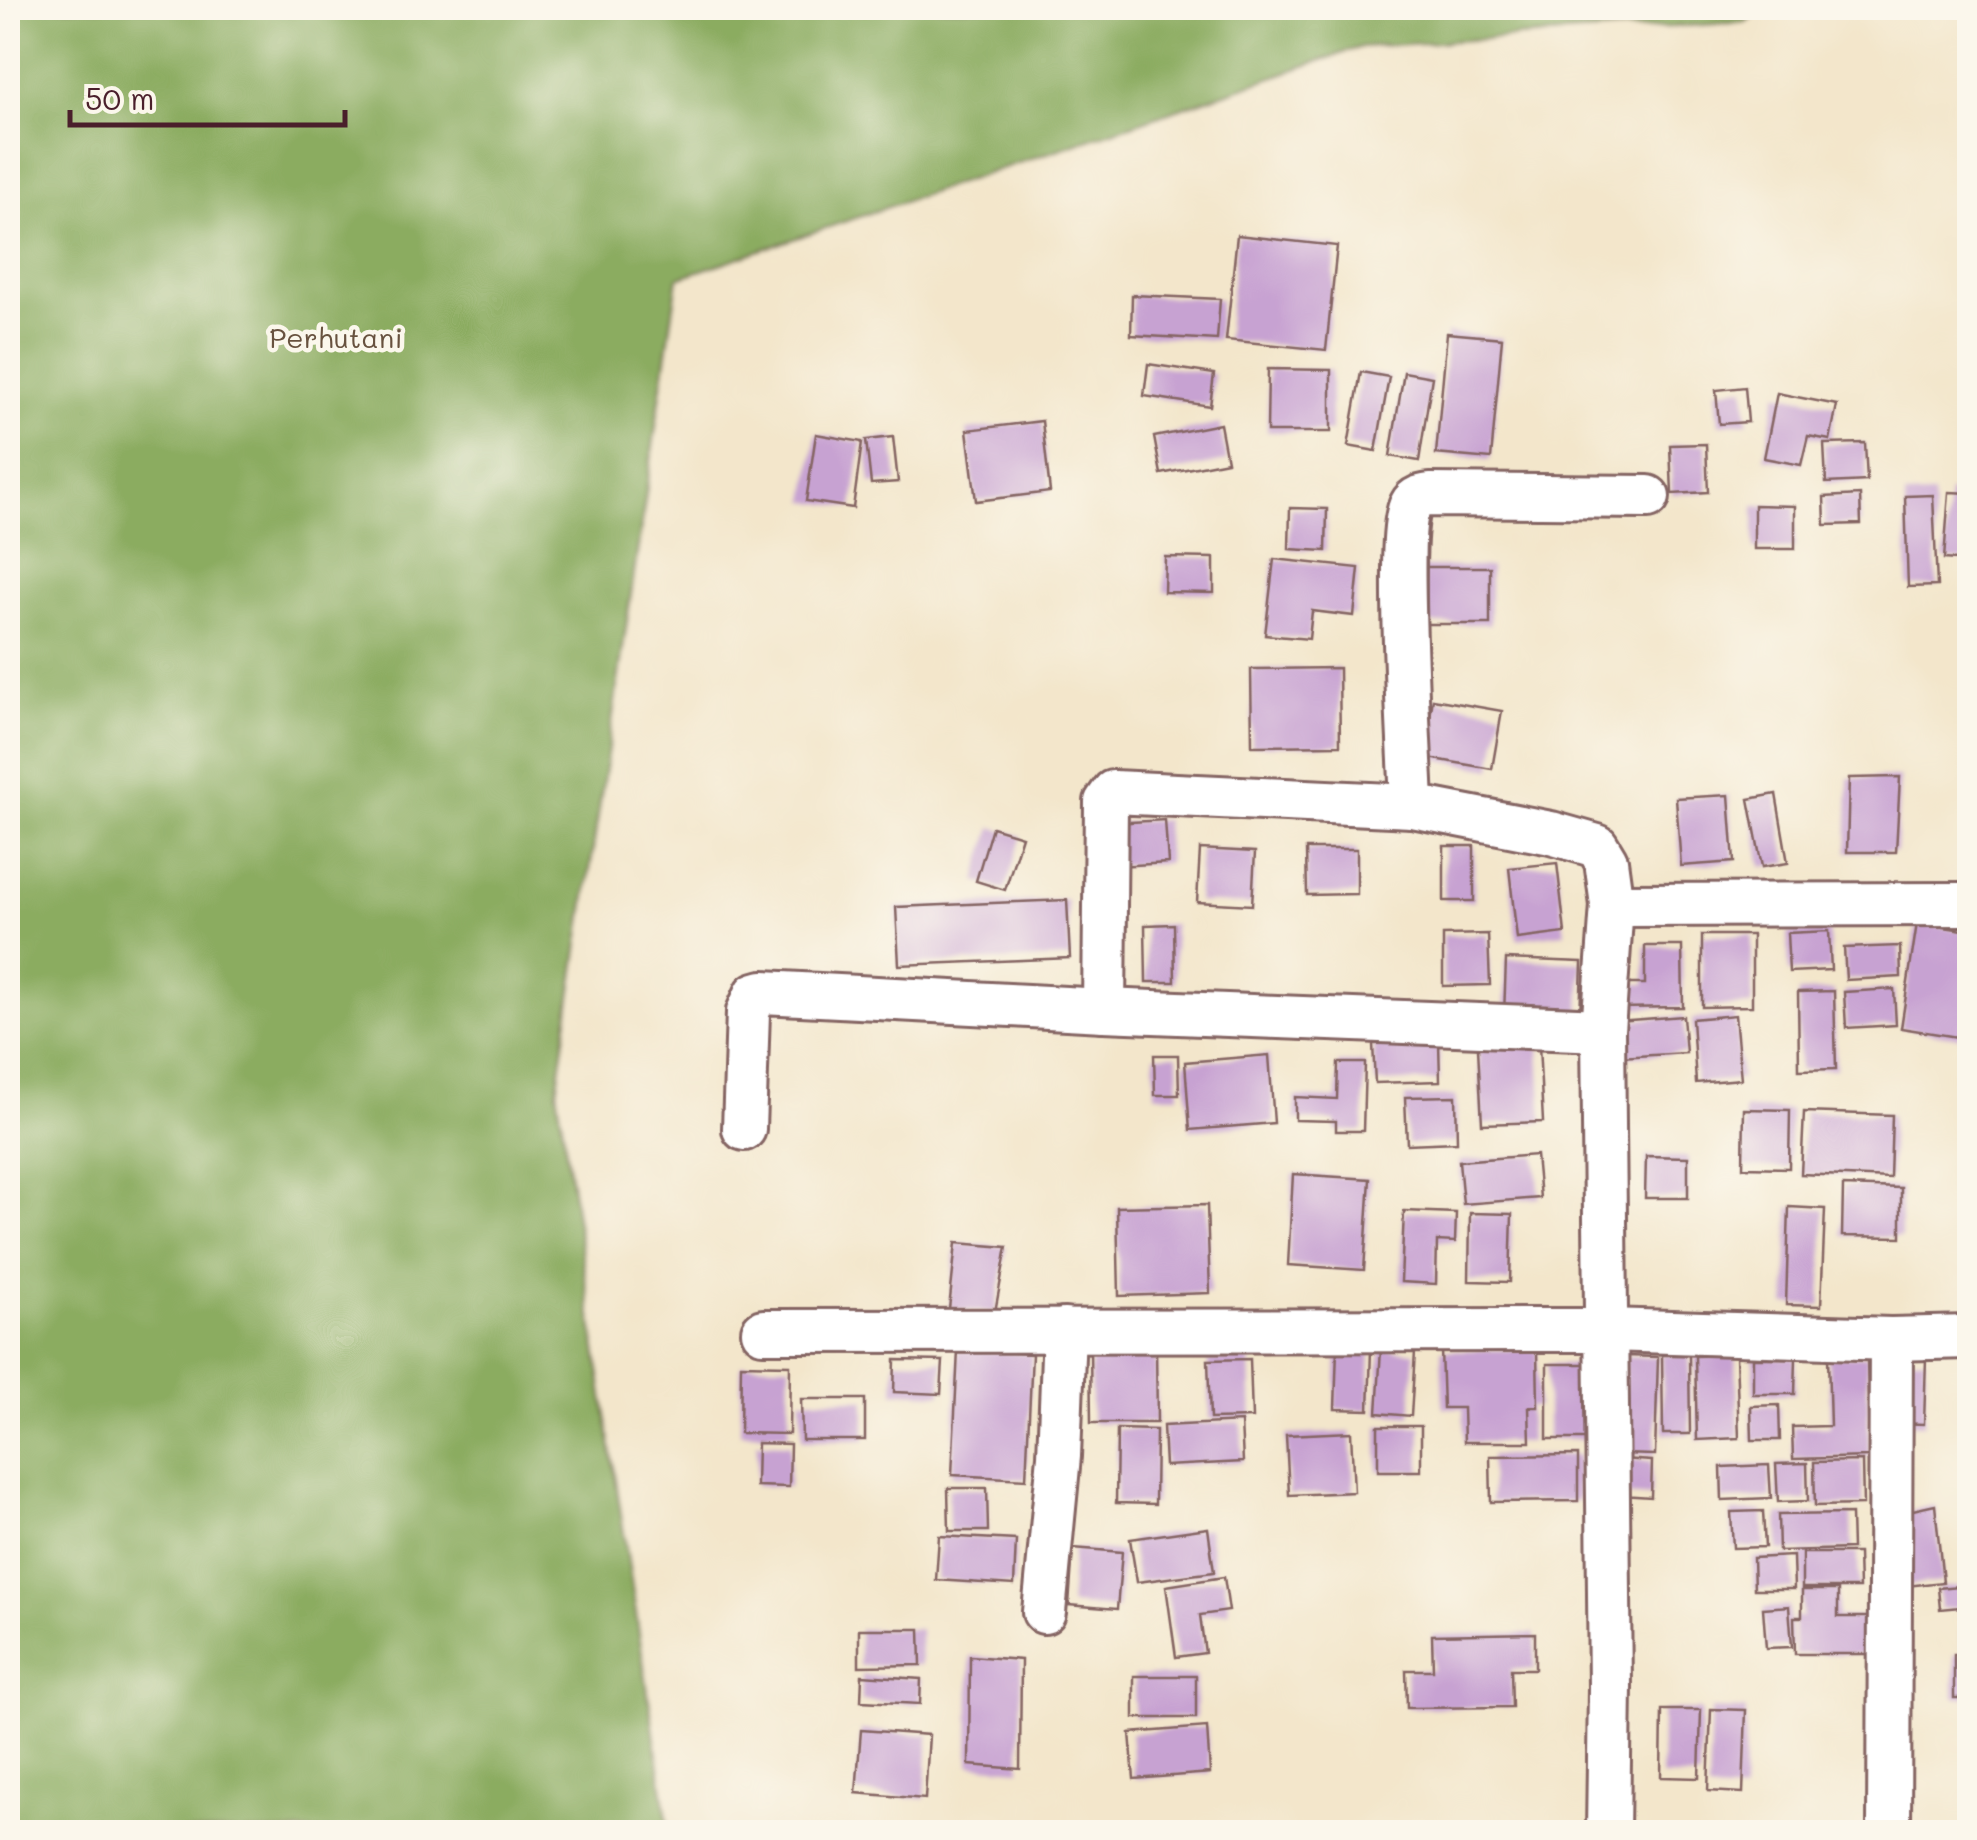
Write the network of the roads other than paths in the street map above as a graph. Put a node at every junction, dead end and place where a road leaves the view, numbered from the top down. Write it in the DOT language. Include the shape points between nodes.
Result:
graph roads {
  1 [pos="1648,497"];
  2 [pos="1412,806"];
  3 [pos="1612,904"];
  4 [pos="1970,904"];
  5 [pos="1104,1010"];
  6 [pos="1603,1030"];
  7 [pos="744,1129"];
  8 [pos="1064,1330"];
  9 [pos="1608,1330"];
  10 [pos="763,1331"];
  11 [pos="1970,1337"];
  12 [pos="1891,1338"];
  13 [pos="1044,1612"];
  14 [pos="1608,1818"];
  15 [pos="1889,1832"];
  1 -- 2 [label="street" via="1430,495 1412,502 1405,564"];
  2 -- 3 [label="street" via="1597,846"];
  2 -- 5 [label="street" via="1113,792 1106,802"];
  3 -- 4 [label="street"];
  3 -- 6 [label="street"];
  5 -- 6 [label="street"];
  5 -- 7 [label="street" via="756,994 748,1012"];
  6 -- 9 [label="street"];
  8 -- 9 [label="street"];
  8 -- 10 [label="street"];
  8 -- 13 [label="street"];
  9 -- 12 [label="street"];
  9 -- 14 [label="street"];
  11 -- 12 [label="street"];
  12 -- 15 [label="street"];
}
